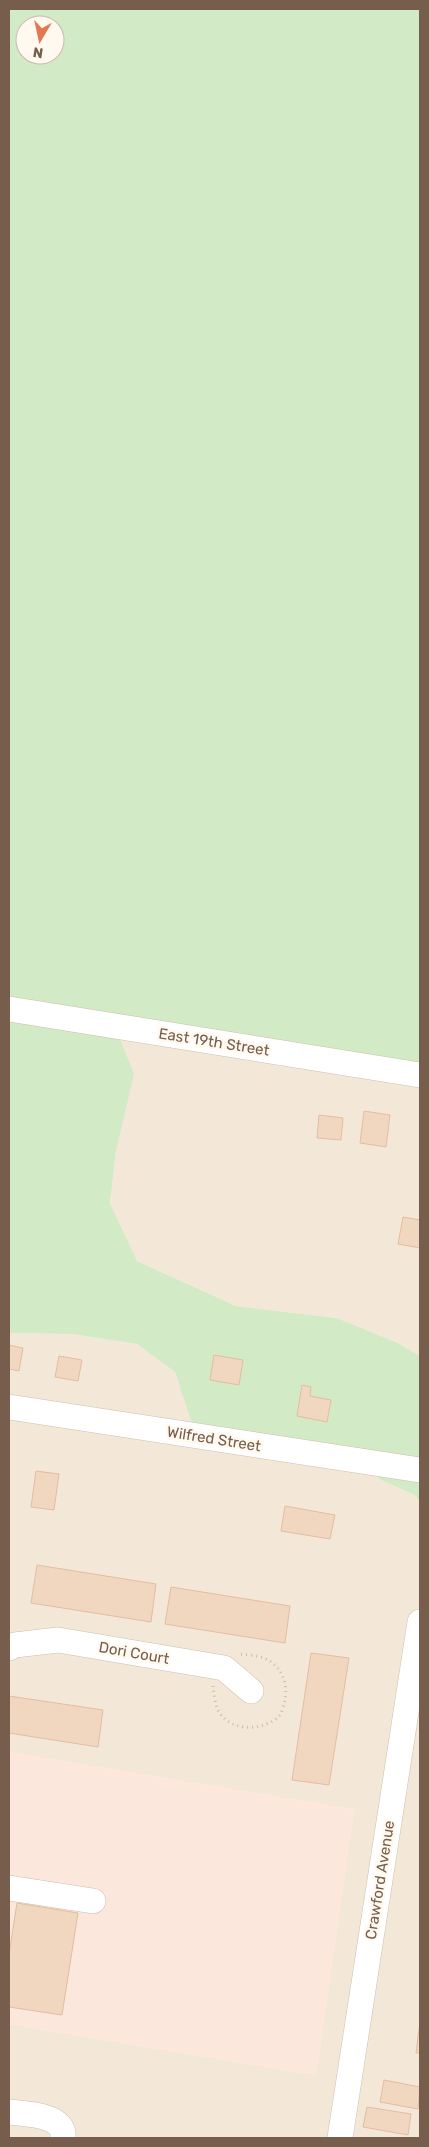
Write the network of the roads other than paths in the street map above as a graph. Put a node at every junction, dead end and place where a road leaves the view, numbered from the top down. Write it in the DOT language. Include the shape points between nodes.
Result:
graph roads {
  1 [pos="9,1009"];
  2 [pos="420,1075"];
  3 [pos="9,1408"];
  4 [pos="420,1470"];
  5 [pos="420,1622"];
  6 [pos="9,1648"];
  7 [pos="252,1691"];
  8 [pos="9,1888"];
  9 [pos="93,1901"];
  10 [pos="9,2112"];
  11 [pos="63,2138"];
  12 [pos="340,2138"];
  1 -- 2 [label="street, East 19th Street"];
  3 -- 4 [label="street, Wilfred Street"];
  5 -- 12 [label="street, Crawford Avenue"];
  6 -- 7 [label="street, Dori Court" via="58,1640 224,1668"];
  8 -- 9 [label="street"];
  10 -- 11 [label="street" via="48,2118 59,2125"];
}
